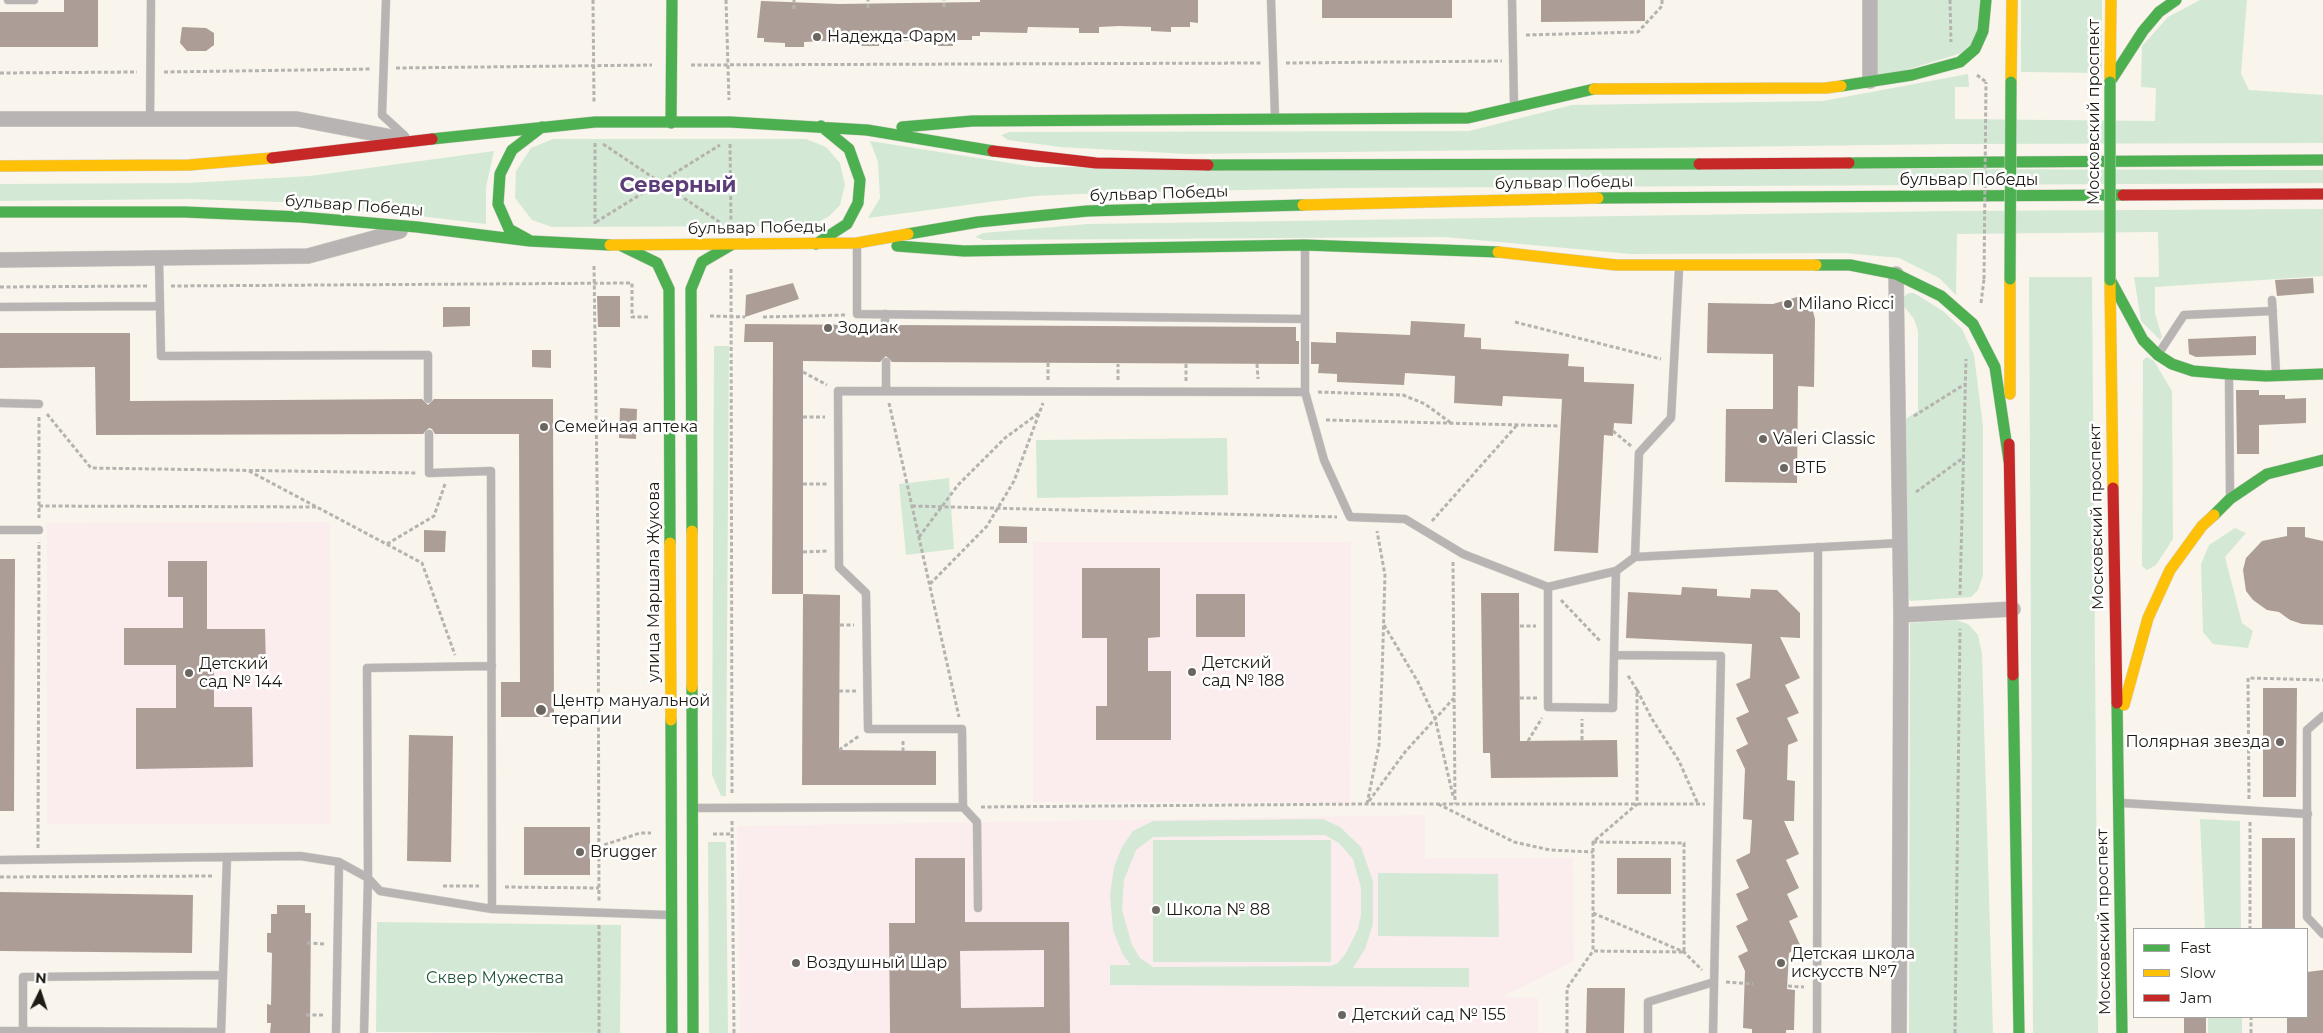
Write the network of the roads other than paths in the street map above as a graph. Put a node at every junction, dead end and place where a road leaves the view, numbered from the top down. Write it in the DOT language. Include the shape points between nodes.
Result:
graph roads {
  1 [pos="8,0"];
  2 [pos="34,0"];
  3 [pos="151,0"];
  4 [pos="386,0"];
  5 [pos="672,0"];
  6 [pos="1271,0"];
  7 [pos="1512,0"];
  8 [pos="1870,0"];
  9 [pos="1986,0"];
  10 [pos="2012,0"];
  11 [pos="2111,0"];
  12 [pos="2176,0"];
  13 [pos="1870,81"];
  14 [pos="2110,82"];
  15 [pos="1514,106"];
  16 [pos="1275,118"];
  17 [pos="0,119"];
  18 [pos="150,120"];
  19 [pos="671,123"];
  20 [pos="821,126"];
  21 [pos="542,127"];
  22 [pos="867,130"];
  23 [pos="411,141"];
  24 [pos="2323,160"];
  25 [pos="0,166"];
  26 [pos="2323,194"];
  27 [pos="0,212"];
  28 [pos="417,226"];
  29 [pos="530,241"];
  30 [pos="857,243"];
  31 [pos="816,244"];
  32 [pos="731,245"];
  33 [pos="1305,245"];
  34 [pos="622,246"];
  35 [pos="159,259"];
  36 [pos="0,260"];
  37 [pos="1679,266"];
  38 [pos="1896,274"];
  39 [pos="2110,280"];
  40 [pos="2272,300"];
  41 [pos="160,306"];
  42 [pos="0,307"];
  43 [pos="2273,311"];
  44 [pos="885,314"];
  45 [pos="1305,319"];
  46 [pos="885,325"];
  47 [pos="2158,355"];
  48 [pos="886,362"];
  49 [pos="2229,374"];
  50 [pos="2323,374"];
  51 [pos="2276,375"];
  52 [pos="886,391"];
  53 [pos="1305,392"];
  54 [pos="428,399"];
  55 [pos="0,403"];
  56 [pos="39,404"];
  57 [pos="429,434"];
  58 [pos="2009,460"];
  59 [pos="2323,460"];
  60 [pos="2230,499"];
  61 [pos="0,530"];
  62 [pos="39,530"];
  63 [pos="1900,543"];
  64 [pos="1818,547"];
  65 [pos="1635,557"];
  66 [pos="1616,571"];
  67 [pos="1548,587"];
  68 [pos="2012,609"];
  69 [pos="1901,615"];
  70 [pos="1614,655"];
  71 [pos="492,666"];
  72 [pos="2323,716"];
  73 [pos="2116,734"];
  74 [pos="2118,803"];
  75 [pos="963,807"];
  76 [pos="692,808"];
  77 [pos="2308,814"];
  78 [pos="227,857"];
  79 [pos="0,860"];
  80 [pos="339,862"];
  81 [pos="368,878"];
  82 [pos="492,908"];
  83 [pos="978,908"];
  84 [pos="682,915"];
  85 [pos="2323,934"];
  86 [pos="223,975"];
  87 [pos="1714,982"];
  88 [pos="0,1031"];
  89 [pos="23,1031"];
  90 [pos="221,1033"];
  91 [pos="336,1033"];
  92 [pos="364,1033"];
  93 [pos="672,1033"];
  94 [pos="693,1033"];
  95 [pos="1648,1033"];
  96 [pos="1713,1033"];
  97 [pos="1817,1033"];
  98 [pos="1899,1033"];
  99 [pos="2019,1033"];
  100 [pos="2122,1033"];
  1 -- 2 [label="lane"];
  3 -- 18 [label="lane"];
  4 -- 23 [label="lane" via="382,115"];
  5 -- 19 [label="main road"];
  6 -- 16 [label="lane"];
  7 -- 15 [label="lane"];
  8 -- 13 [label="street"];
  9 -- 13 [label="main road" via="1983,31 1975,48 1960,62 1912,75"];
  10 -- 58 [label="main road, bridge"];
  11 -- 14 [label="main road, Московский проспект"];
  12 -- 14 [label="main road" via="2159,12 2143,31"];
  13 -- 15 [label="main road" via="1826,88 1590,89"];
  14 -- 39 [label="main road, Московский проспект, bridge"];
  15 -- 16 [label="main road" via="1468,118"];
  16 -- 22 [label="main road" via="972,121"];
  17 -- 18 [label="street"];
  18 -- 23 [label="street" via="297,119"];
  19 -- 20 [label="main road, бульвар Победы"];
  19 -- 21 [label="main road, бульвар Победы" via="595,122"];
  20 -- 22 [label="main road, бульвар Победы"];
  20 -- 31 [label="main road" via="849,148 860,180 858,204 847,224"];
  21 -- 23 [label="main road, бульвар Победы"];
  21 -- 29 [label="main road" via="512,150 500,174 498,204 509,229"];
  22 -- 24 [label="main road, бульвар Победы" via="983,150 1096,163 1299,166"];
  23 -- 25 [label="main road, бульвар Победы" via="300,156 189,165"];
  26 -- 30 [label="main road, бульвар Победы" via="1595,198 1097,211 978,222"];
  27 -- 28 [label="main road, бульвар Победы" via="185,212"];
  28 -- 29 [label="main road, бульвар Победы"];
  28 -- 35 [label="street" via="308,256"];
  29 -- 34 [label="main road, бульвар Победы"];
  30 -- 31 [label="main road, бульвар Победы"];
  30 -- 33 [label="main road" via="964,251"];
  30 -- 44 [label="lane" via="857,314"];
  31 -- 32 [label="main road, бульвар Победы"];
  32 -- 34 [label="main road, бульвар Победы"];
  32 -- 76 [label="main road, улица Маршала Жукова" via="702,262 691,289"];
  33 -- 37 [label="main road" via="1510,252 1616,265"];
  33 -- 45 [label="lane"];
  34 -- 84 [label="main road, улица Маршала Жукова" via="657,263 669,289"];
  35 -- 36 [label="street"];
  35 -- 41 [label="lane"];
  37 -- 38 [label="main road" via="1850,265"];
  37 -- 65 [label="lane" via="1671,418 1639,453"];
  38 -- 58 [label="main road" via="1941,296 1973,324 1994,367"];
  38 -- 63 [label="street"];
  39 -- 47 [label="main road" via="2143,340"];
  39 -- 73 [label="main road, Московский проспект"];
  40 -- 43 [label="lane"];
  41 -- 42 [label="lane"];
  41 -- 54 [label="lane" via="161,356 428,355"];
  43 -- 47 [label="lane" via="2184,315"];
  43 -- 51 [label="lane"];
  44 -- 45 [label="lane"];
  44 -- 46 [label="lane"];
  45 -- 53 [label="lane"];
  47 -- 49 [label="main road" via="2193,371"];
  48 -- 52 [label="lane"];
  49 -- 51 [label="main road"];
  49 -- 60 [label="lane"];
  50 -- 51 [label="main road"];
  52 -- 53 [label="lane"];
  52 -- 75 [label="lane" via="838,390 839,567 866,593 868,729 962,729"];
  53 -- 67 [label="lane" via="1324,460 1350,517 1405,519 1453,548"];
  55 -- 56 [label="lane"];
  57 -- 71 [label="lane" via="429,473 491,471"];
  58 -- 68 [label="main road"];
  59 -- 60 [label="main road" via="2267,474"];
  60 -- 73 [label="main road" via="2202,526 2170,570 2148,618"];
  61 -- 62 [label="lane"];
  63 -- 64 [label="lane"];
  63 -- 69 [label="street"];
  64 -- 65 [label="lane"];
  64 -- 97 [label="lane"];
  65 -- 66 [label="lane"];
  66 -- 67 [label="lane"];
  66 -- 70 [label="lane"];
  67 -- 70 [label="lane" via="1548,707 1612,708"];
  68 -- 69 [label="street"];
  68 -- 99 [label="main road"];
  69 -- 98 [label="street"];
  70 -- 87 [label="lane" via="1721,656"];
  71 -- 81 [label="lane" via="367,668"];
  71 -- 82 [label="lane"];
  72 -- 77 [label="lane" via="2307,730"];
  73 -- 74 [label="main road, Московский проспект"];
  74 -- 77 [label="lane"];
  74 -- 100 [label="main road, Московский проспект"];
  75 -- 76 [label="lane"];
  75 -- 83 [label="lane" via="977,822"];
  76 -- 84 [label="main road, улица Маршала Жукова"];
  77 -- 85 [label="lane" via="2307,917"];
  78 -- 79 [label="lane"];
  78 -- 80 [label="lane" via="300,856"];
  78 -- 86 [label="lane"];
  80 -- 81 [label="lane"];
  80 -- 91 [label="lane"];
  81 -- 82 [label="lane" via="380,891"];
  81 -- 92 [label="lane"];
  82 -- 84 [label="lane"];
  84 -- 93 [label="main road, улица Маршала Жукова"];
  84 -- 94 [label="main road, улица Маршала Жукова"];
  86 -- 89 [label="lane" via="23,977"];
  86 -- 90 [label="lane"];
  87 -- 95 [label="lane" via="1648,1002"];
  87 -- 96 [label="lane"];
  88 -- 89 [label="lane"];
  89 -- 90 [label="lane"];
}
